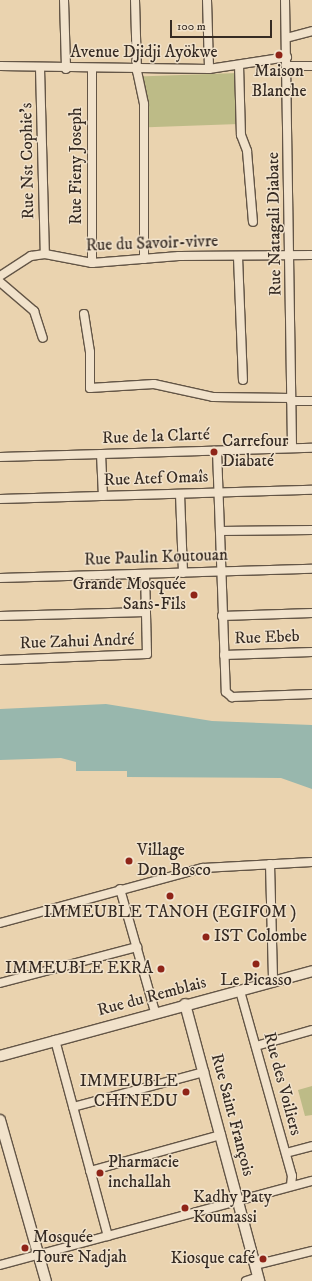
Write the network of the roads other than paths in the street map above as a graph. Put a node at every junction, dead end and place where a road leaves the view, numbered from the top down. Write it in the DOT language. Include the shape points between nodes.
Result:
graph roads {
  1 [pos="64,0"];
  2 [pos="135,0"];
  3 [pos="207,0"];
  4 [pos="285,0"];
  5 [pos="312,31"];
  6 [pos="286,38"];
  7 [pos="287,57"];
  8 [pos="239,64"];
  9 [pos="0,66"];
  10 [pos="288,66"];
  11 [pos="312,66"];
  12 [pos="40,68"];
  13 [pos="66,69"];
  14 [pos="209,69"];
  15 [pos="92,70"];
  16 [pos="137,71"];
  17 [pos="253,222"];
  18 [pos="45,254"];
  19 [pos="312,255"];
  20 [pos="290,256"];
  21 [pos="238,257"];
  22 [pos="144,259"];
  23 [pos="92,263"];
  24 [pos="0,276"];
  25 [pos="0,282"];
  26 [pos="84,314"];
  27 [pos="43,338"];
  28 [pos="243,380"];
  29 [pos="291,400"];
  30 [pos="312,401"];
  31 [pos="292,448"];
  32 [pos="312,448"];
  33 [pos="217,451"];
  34 [pos="101,454"];
  35 [pos="0,457"];
  36 [pos="312,490"];
  37 [pos="219,492"];
  38 [pos="180,494"];
  39 [pos="103,496"];
  40 [pos="0,499"];
  41 [pos="312,530"];
  42 [pos="220,531"];
  43 [pos="312,569"];
  44 [pos="221,571"];
  45 [pos="183,573"];
  46 [pos="145,574"];
  47 [pos="0,578"];
  48 [pos="146,612"];
  49 [pos="312,613"];
  50 [pos="0,616"];
  51 [pos="222,616"];
  52 [pos="312,652"];
  53 [pos="224,655"];
  54 [pos="0,660"];
  55 [pos="312,694"];
  56 [pos="312,862"];
  57 [pos="270,864"];
  58 [pos="120,889"];
  59 [pos="0,923"];
  60 [pos="137,947"];
  61 [pos="312,971"];
  62 [pos="273,981"];
  63 [pos="0,983"];
  64 [pos="240,990"];
  65 [pos="185,1004"];
  66 [pos="155,1012"];
  67 [pos="312,1030"];
  68 [pos="55,1040"];
  69 [pos="256,1046"];
  70 [pos="0,1056"];
  71 [pos="204,1072"];
  72 [pos="73,1107"];
  73 [pos="0,1120"];
  74 [pos="221,1135"];
  75 [pos="312,1146"];
  76 [pos="286,1153"];
  77 [pos="90,1171"];
  78 [pos="312,1181"];
  79 [pos="291,1186"];
  80 [pos="239,1200"];
  81 [pos="108,1236"];
  82 [pos="312,1250"];
  83 [pos="39,1255"];
  84 [pos="0,1265"];
  85 [pos="255,1266"];
  86 [pos="258,1279"];
  87 [pos="46,1281"];
  88 [pos="246,1281"];
  1 -- 13 [label="street"];
  2 -- 16 [label="street"];
  3 -- 14 [label="street"];
  4 -- 6 [label="street, Rue Natagali Diabate"];
  5 -- 6 [label="street"];
  6 -- 7 [label="street, Rue Natagali Diabate"];
  7 -- 8 [label="street, Avenue Djidji Ayökwe"];
  7 -- 10 [label="street, Rue Natagali Diabate"];
  8 -- 14 [label="street, Avenue Djidji Ayökwe"];
  8 -- 17 [label="street" via="241,135 247,151"];
  9 -- 12 [label="street, Avenue Djidji Ayökwe"];
  10 -- 11 [label="street"];
  10 -- 20 [label="street, Rue Natagali Diabate"];
  12 -- 13 [label="street, Avenue Djidji Ayökwe"];
  12 -- 18 [label="street, Rue Nst Cophie's"];
  13 -- 15 [label="street, Avenue Djidji Ayökwe"];
  14 -- 16 [label="street, Avenue Djidji Ayökwe"];
  15 -- 16 [label="street, Avenue Djidji Ayökwe"];
  15 -- 23 [label="street, Rue Fieny Joseph"];
  16 -- 22 [label="street" via="144,104"];
  18 -- 23 [label="street, Rue du Savoir-vivre"];
  18 -- 24 [label="street, Rue du Savoir-vivre" via="31,256"];
  19 -- 20 [label="street, Rue du Savoir-vivre"];
  20 -- 21 [label="street, Rue du Savoir-vivre"];
  20 -- 29 [label="street, Rue Natagali Diabate"];
  21 -- 22 [label="street, Rue du Savoir-vivre"];
  21 -- 28 [label="street"];
  22 -- 23 [label="street, Rue du Savoir-vivre"];
  25 -- 27 [label="street" via="34,311"];
  26 -- 29 [label="street" via="90,352 90,388 154,384 213,397"];
  29 -- 30 [label="street"];
  29 -- 31 [label="street, Rue Natagali Diabate"];
  31 -- 32 [label="street, Rue de la Clarté"];
  31 -- 33 [label="street, Rue de la Clarté"];
  33 -- 34 [label="street, Rue de la Clarté"];
  33 -- 37 [label="street"];
  34 -- 35 [label="street, Rue de la Clarté"];
  34 -- 39 [label="street"];
  36 -- 37 [label="street, Rue Atef Omaîs"];
  37 -- 38 [label="street, Rue Atef Omaîs"];
  37 -- 42 [label="street"];
  38 -- 39 [label="street, Rue Atef Omaîs"];
  38 -- 45 [label="street"];
  39 -- 40 [label="street, Rue Atef Omaîs"];
  41 -- 42 [label="street"];
  42 -- 44 [label="street"];
  43 -- 44 [label="street, Rue Paulin Koutouan"];
  44 -- 45 [label="street, Rue Paulin Koutouan"];
  44 -- 51 [label="street"];
  45 -- 46 [label="street, Rue Paulin Koutouan"];
  46 -- 47 [label="street, Rue Paulin Koutouan"];
  46 -- 48 [label="street, Rue Zahui André"];
  48 -- 50 [label="street"];
  48 -- 54 [label="street, Rue Zahui André" via="147,654"];
  49 -- 51 [label="street"];
  51 -- 53 [label="street"];
  52 -- 53 [label="street, Rue Ebeb"];
  53 -- 55 [label="street" via="228,696"];
  56 -- 57 [label="street"];
  57 -- 58 [label="street" via="203,868"];
  57 -- 62 [label="street"];
  58 -- 59 [label="street"];
  58 -- 60 [label="street"];
  60 -- 63 [label="street"];
  60 -- 66 [label="street"];
  61 -- 62 [label="street, Rue du Remblais"];
  62 -- 64 [label="street, Rue du Remblais"];
  64 -- 65 [label="street, Rue du Remblais"];
  64 -- 69 [label="street, Rue des Voiliers"];
  65 -- 66 [label="street, Rue du Remblais"];
  65 -- 71 [label="street, Rue Saint François"];
  66 -- 68 [label="street, Rue du Remblais"];
  67 -- 69 [label="street"];
  68 -- 70 [label="street, Rue du Remblais"];
  68 -- 72 [label="street"];
  69 -- 76 [label="street, Rue des Voiliers"];
  71 -- 72 [label="street"];
  71 -- 74 [label="street, Rue Saint François"];
  72 -- 77 [label="street"];
  73 -- 83 [label="street"];
  74 -- 77 [label="street"];
  74 -- 80 [label="street, Rue Saint François"];
  75 -- 76 [label="street"];
  76 -- 79 [label="street, Rue des Voiliers"];
  77 -- 81 [label="street"];
  78 -- 79 [label="street"];
  79 -- 80 [label="street"];
  80 -- 81 [label="street"];
  80 -- 85 [label="street, Rue Saint François"];
  81 -- 83 [label="street"];
  82 -- 85 [label="street"];
  83 -- 84 [label="street"];
  83 -- 87 [label="street"];
  85 -- 86 [label="street, Rue Saint François"];
  86 -- 88 [label="street"];
}
